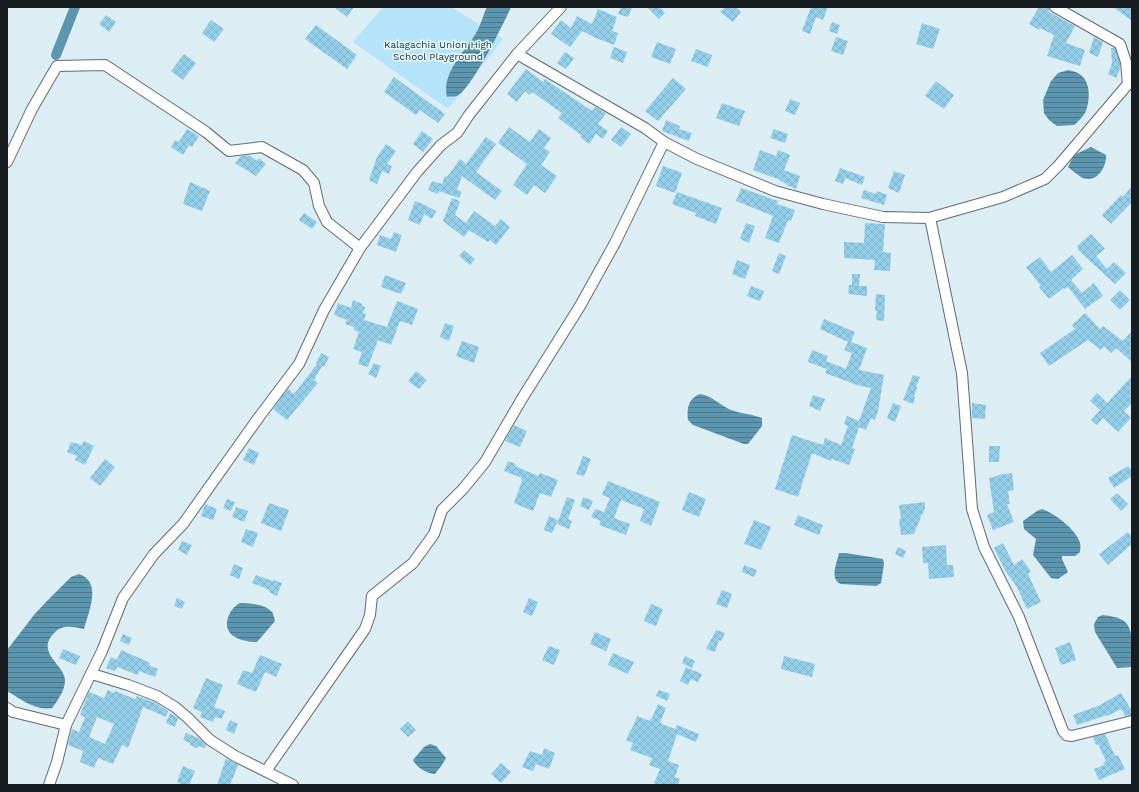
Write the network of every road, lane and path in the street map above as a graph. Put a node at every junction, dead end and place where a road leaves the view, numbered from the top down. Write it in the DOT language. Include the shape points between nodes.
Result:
graph roads {
  1 [pos="561,7"];
  2 [pos="1055,7"];
  3 [pos="517,54"];
  4 [pos="1130,85"];
  5 [pos="664,142"];
  6 [pos="7,162"];
  7 [pos="930,218"];
  8 [pos="360,248"];
  9 [pos="92,674"];
  10 [pos="7,708"];
  11 [pos="1132,721"];
  12 [pos="66,725"];
  13 [pos="266,771"];
  14 [pos="49,785"];
  15 [pos="293,785"];
  1 -- 3 [label="street"];
  2 -- 4 [label="street" via="1120,44"];
  3 -- 5 [label="street" via="645,128"];
  3 -- 8 [label="street" via="458,133 441,145 417,172"];
  4 -- 7 [label="street" via="1045,179 1003,198"];
  5 -- 7 [label="street" via="775,191 883,217"];
  5 -- 13 [label="street" via="580,306 485,462 442,510 434,534 413,563 372,596 365,629"];
  6 -- 8 [label="street" via="32,109 57,66 105,66 206,132 229,152 262,147 303,170 314,183 319,206 327,222"];
  7 -- 11 [label="street" via="962,373 972,509 984,547 1019,617 1066,735 1072,736"];
  8 -- 9 [label="street" via="324,310 299,364 183,524 154,554 122,598"];
  9 -- 12 [label="street"];
  9 -- 13 [label="street" via="157,696 188,718 210,740"];
  10 -- 12 [label="street" via="13,712"];
  12 -- 14 [label="street"];
  13 -- 15 [label="street"];
}
